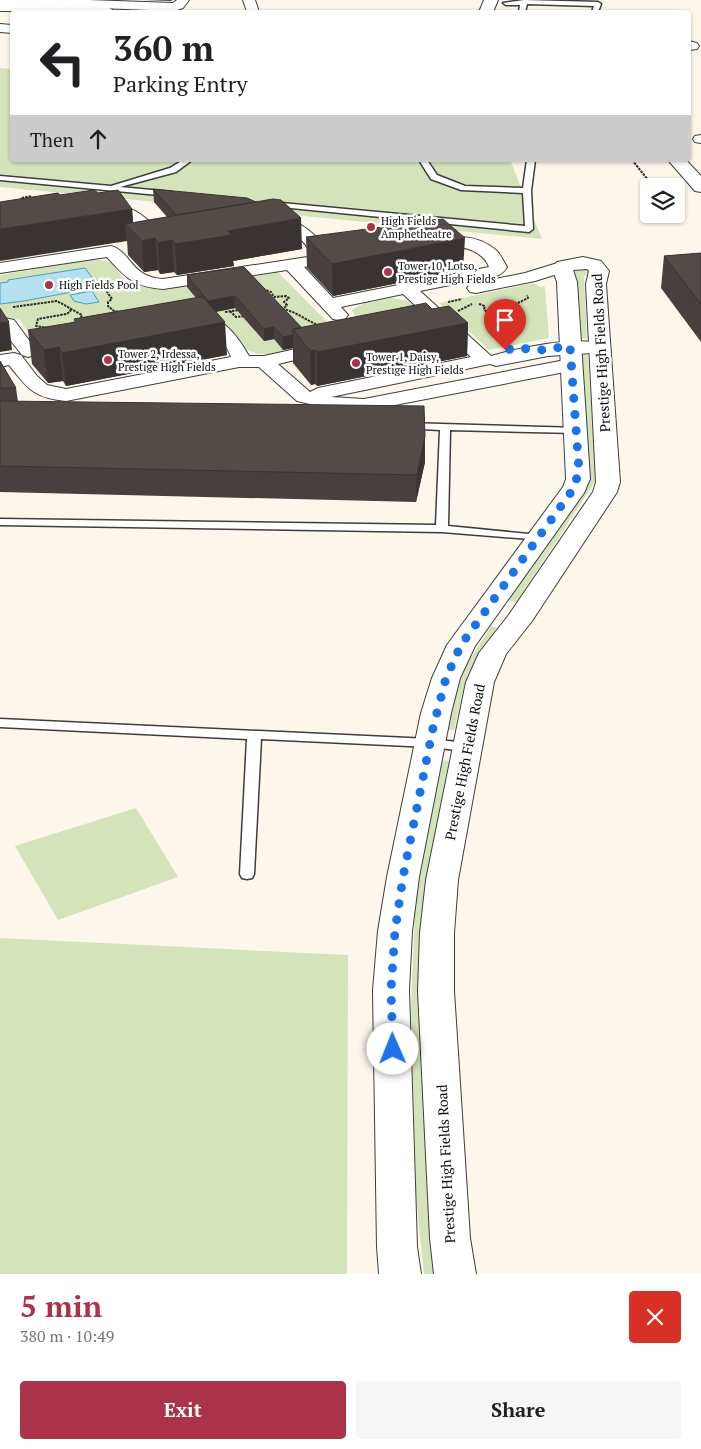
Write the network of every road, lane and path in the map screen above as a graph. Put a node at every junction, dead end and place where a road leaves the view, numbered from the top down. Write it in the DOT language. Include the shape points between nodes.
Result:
graph roads {
  1 [pos="183,0"];
  2 [pos="524,3"];
  3 [pos="505,5"];
  4 [pos="10,8"];
  5 [pos="60,10"];
  6 [pos="522,10"];
  7 [pos="596,10"];
  8 [pos="691,160"];
  9 [pos="185,162"];
  10 [pos="424,162"];
  11 [pos="531,162"];
  12 [pos="634,162"];
  13 [pos="679,162"];
  14 [pos="701,172"];
  15 [pos="0,178"];
  16 [pos="647,178"];
  17 [pos="701,187"];
  18 [pos="108,188"];
  19 [pos="527,191"];
  20 [pos="176,195"];
  21 [pos="32,196"];
  22 [pos="21,203"];
  23 [pos="265,203"];
  24 [pos="92,206"];
  25 [pos="257,225"];
  26 [pos="177,239"];
  27 [pos="160,242"];
  28 [pos="144,245"];
  29 [pos="412,247"];
  30 [pos="354,255"];
  31 [pos="325,259"];
  32 [pos="291,264"];
  33 [pos="516,265"];
  34 [pos="572,265"];
  35 [pos="0,268"];
  36 [pos="120,283"];
  37 [pos="407,289"];
  38 [pos="524,292"];
  39 [pos="421,300"];
  40 [pos="329,304"];
  41 [pos="72,308"];
  42 [pos="283,309"];
  43 [pos="239,310"];
  44 [pos="274,311"];
  45 [pos="117,312"];
  46 [pos="230,312"];
  47 [pos="221,313"];
  48 [pos="4,314"];
  49 [pos="110,314"];
  50 [pos="125,315"];
  51 [pos="248,316"];
  52 [pos="449,318"];
  53 [pos="77,320"];
  54 [pos="83,323"];
  55 [pos="186,323"];
  56 [pos="349,326"];
  57 [pos="74,327"];
  58 [pos="427,327"];
  59 [pos="48,340"];
  60 [pos="336,345"];
  61 [pos="600,348"];
  62 [pos="560,354"];
  63 [pos="494,356"];
  64 [pos="14,357"];
  65 [pos="239,361"];
  66 [pos="264,362"];
  67 [pos="304,397"];
  68 [pos="395,426"];
  69 [pos="445,426"];
  70 [pos="576,430"];
  71 [pos="0,522"];
  72 [pos="442,529"];
  73 [pos="539,538"];
  74 [pos="486,611"];
  75 [pos="518,621"];
  76 [pos="0,723"];
  77 [pos="254,735"];
  78 [pos="430,743"];
  79 [pos="466,747"];
  80 [pos="247,874"];
  81 [pos="400,1274"];
  82 [pos="455,1274"];
  1 -- 4 [label="street" via="180,6 174,7"];
  2 -- 3 [label="lane"];
  2 -- 6 [label="lane"];
  2 -- 7 [label="lane" via="598,4"];
  4 -- 5 [label="street"];
  8 -- 14 [label="street"];
  9 -- 18 [label="lane" via="174,170"];
  10 -- 19 [label="lane" via="434,177 464,188"];
  11 -- 19 [label="lane"];
  12 -- 16 [label="path"];
  13 -- 17 [label="street"];
  15 -- 18 [label="lane"];
  18 -- 20 [label="lane"];
  19 -- 23 [label="lane" via="529,229"];
  21 -- 22 [label="path" via="21,198 24,202"];
  24 -- 27 [label="street" via="118,207 130,212"];
  25 -- 31 [label="street" via="274,222 296,226"];
  26 -- 27 [label="street"];
  27 -- 28 [label="street"];
  29 -- 37 [label="street" via="468,241 490,254 499,267 496,271"];
  30 -- 31 [label="street"];
  31 -- 32 [label="street"];
  32 -- 35 [label="street" via="163,284 139,281 119,250"];
  32 -- 40 [label="street"];
  33 -- 34 [label="street" via="554,259"];
  34 -- 39 [label="street"];
  34 -- 61 [label="street, Prestige High Fields Road" via="590,264 598,271"];
  34 -- 62 [label="street, Prestige High Fields Road" via="563,270 567,282"];
  36 -- 45 [label="path" via="107,292 112,299 108,306"];
  37 -- 39 [label="street"];
  37 -- 40 [label="street"];
  38 -- 52 [label="path" via="528,298 520,304 502,306 496,314 488,313 485,306 476,304"];
  39 -- 52 [label="street"];
  40 -- 56 [label="street"];
  41 -- 48 [label="path" via="57,301"];
  41 -- 53 [label="path" via="82,315"];
  41 -- 59 [label="path" via="65,314 38,320 36,326 51,330"];
  42 -- 44 [label="path"];
  43 -- 46 [label="path"];
  45 -- 49 [label="path"];
  45 -- 50 [label="path"];
  46 -- 47 [label="path"];
  46 -- 51 [label="path" via="236,317"];
  48 -- 64 [label="street"];
  52 -- 58 [label="street"];
  52 -- 67 [label="street" via="485,360"];
  53 -- 54 [label="path"];
  53 -- 57 [label="path" via="70,326"];
  55 -- 65 [label="street" via="204,322 223,331 240,356"];
  59 -- 64 [label="street"];
  60 -- 66 [label="street"];
  61 -- 62 [label="street"];
  61 -- 75 [label="street, Prestige High Fields Road" via="608,482 605,492"];
  62 -- 63 [label="street"];
  62 -- 67 [label="street" via="380,403 335,404"];
  62 -- 70 [label="street, Prestige High Fields Road"];
  64 -- 65 [label="street" via="40,390 66,395"];
  65 -- 66 [label="street"];
  66 -- 67 [label="street"];
  68 -- 69 [label="lane"];
  69 -- 70 [label="lane"];
  69 -- 72 [label="lane"];
  70 -- 73 [label="street, Prestige High Fields Road" via="578,479"];
  71 -- 72 [label="lane"];
  72 -- 73 [label="lane"];
  73 -- 74 [label="street, Prestige High Fields Road"];
  74 -- 75 [label="street"];
  74 -- 78 [label="street, Prestige High Fields Road" via="461,645 446,678"];
  75 -- 79 [label="street, Prestige High Fields Road" via="493,653 480,682"];
  76 -- 77 [label="lane"];
  77 -- 78 [label="lane"];
  77 -- 80 [label="lane"];
  78 -- 79 [label="lane"];
  78 -- 81 [label="street, Prestige High Fields Road" via="403,877 391,990"];
  79 -- 82 [label="street, Prestige High Fields Road" via="442,880 437,933 436,1000"];
}
